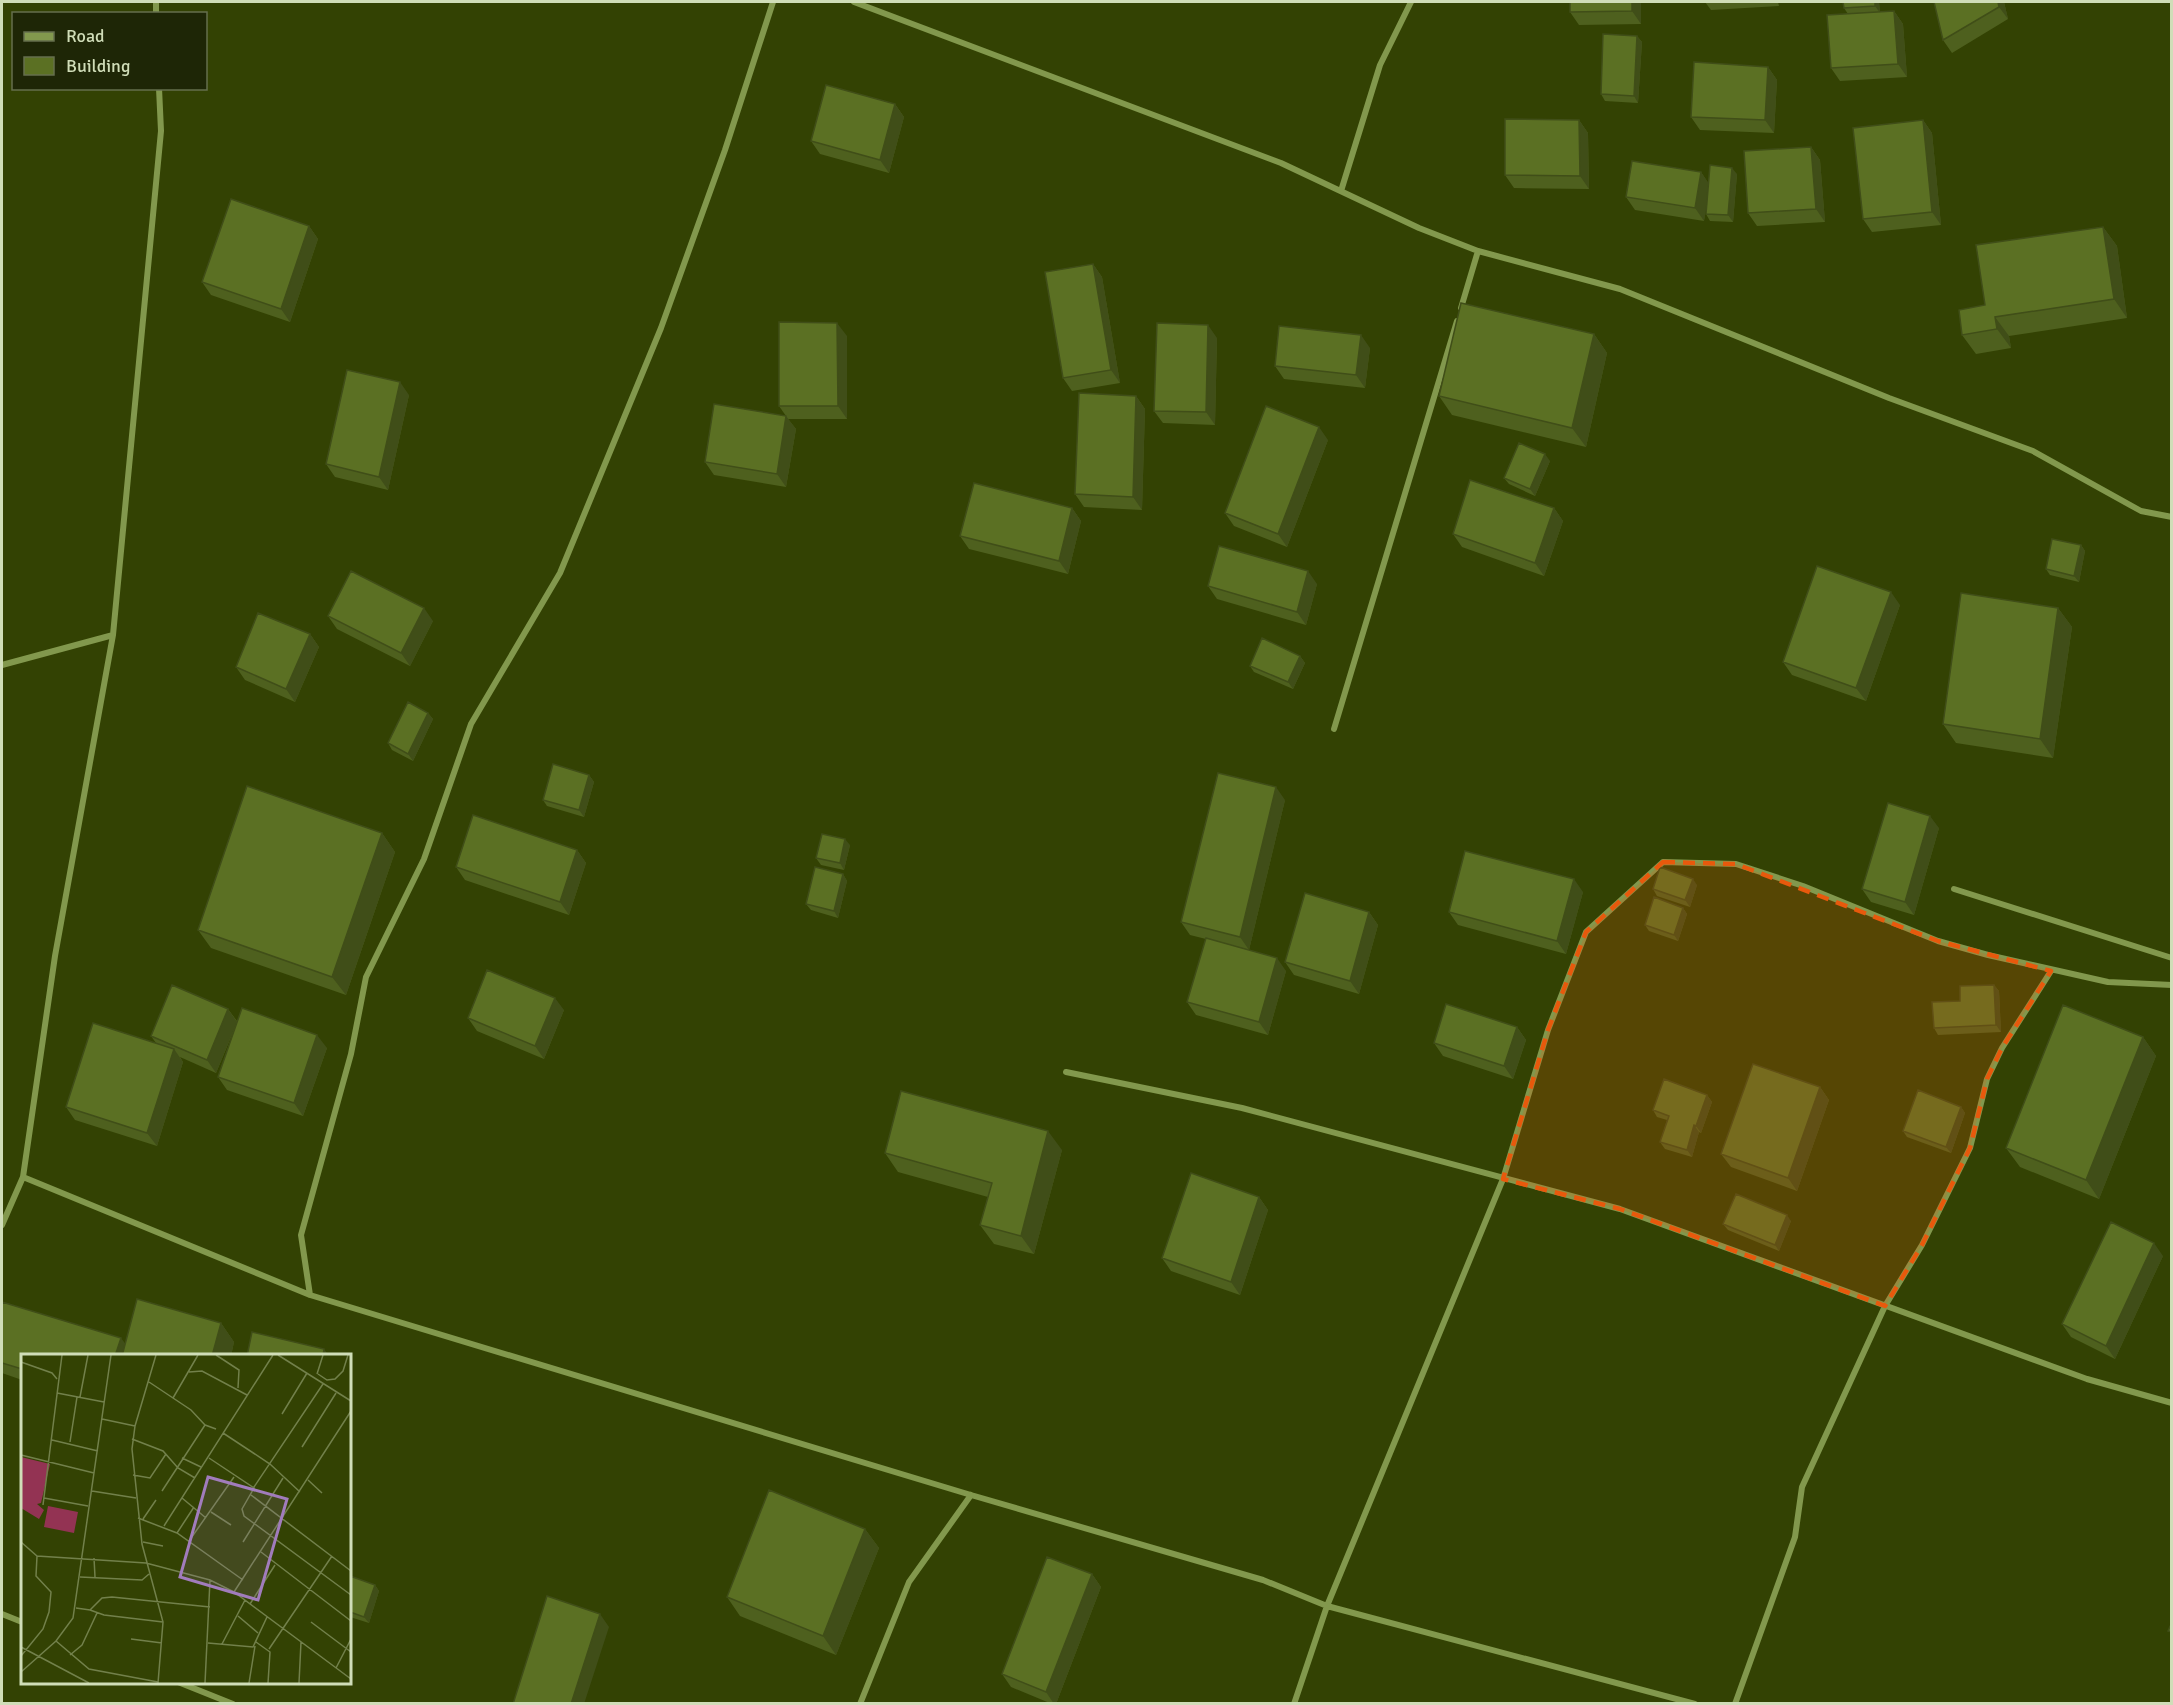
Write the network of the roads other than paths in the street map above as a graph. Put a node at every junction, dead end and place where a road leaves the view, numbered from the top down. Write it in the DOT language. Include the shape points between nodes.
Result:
graph roads {
  1 [pos="773,2"];
  2 [pos="854,2"];
  3 [pos="1411,2"];
  4 [pos="159,90"];
  5 [pos="1341,191"];
  6 [pos="1478,252"];
  7 [pos="2172,517"];
  8 [pos="113,635"];
  9 [pos="2,665"];
  10 [pos="1334,729"];
  11 [pos="1954,889"];
  12 [pos="2172,958"];
  13 [pos="2050,971"];
  14 [pos="2172,985"];
  15 [pos="1066,1072"];
  16 [pos="23,1177"];
  17 [pos="1503,1179"];
  18 [pos="2,1225"];
  19 [pos="310,1295"];
  20 [pos="1885,1306"];
  21 [pos="2172,1403"];
  22 [pos="971,1495"];
  23 [pos="1327,1606"];
  24 [pos="2,1614"];
  25 [pos="21,1622"];
  26 [pos="181,1684"];
  27 [pos="232,1704"];
  28 [pos="860,1704"];
  29 [pos="1294,1704"];
  30 [pos="1695,1704"];
  31 [pos="1735,1704"];
  1 -- 19 [label="street" via="725,150 660,328 560,573 471,724 424,859 366,977 351,1054 301,1235"];
  2 -- 5 [label="street" via="1281,163"];
  3 -- 5 [label="street" via="1380,65"];
  4 -- 8 [label="street" via="161,131"];
  5 -- 6 [label="street"];
  6 -- 7 [label="street" via="1620,289 1889,398 2033,451 2141,511"];
  6 -- 10 [label="street"];
  8 -- 9 [label="street"];
  8 -- 16 [label="street" via="55,956"];
  11 -- 12 [label="street"];
  13 -- 14 [label="street" via="2108,982"];
  13 -- 17 [label="street" via="1938,940 1803,886 1736,864 1663,862 1586,932 1548,1030"];
  13 -- 20 [label="street" via="2002,1048 1987,1079 1970,1148 1922,1245"];
  15 -- 17 [label="street" via="1242,1108"];
  16 -- 18 [label="street"];
  16 -- 19 [label="street"];
  17 -- 20 [label="street" via="1620,1209"];
  17 -- 23 [label="street"];
  19 -- 22 [label="street"];
  20 -- 21 [label="street" via="2087,1379"];
  20 -- 31 [label="street" via="1802,1487 1795,1537"];
  22 -- 23 [label="street" via="1263,1580"];
  22 -- 28 [label="street" via="909,1582"];
  23 -- 29 [label="street"];
  23 -- 30 [label="street"];
  24 -- 25 [label="street"];
  26 -- 27 [label="street"];
}
